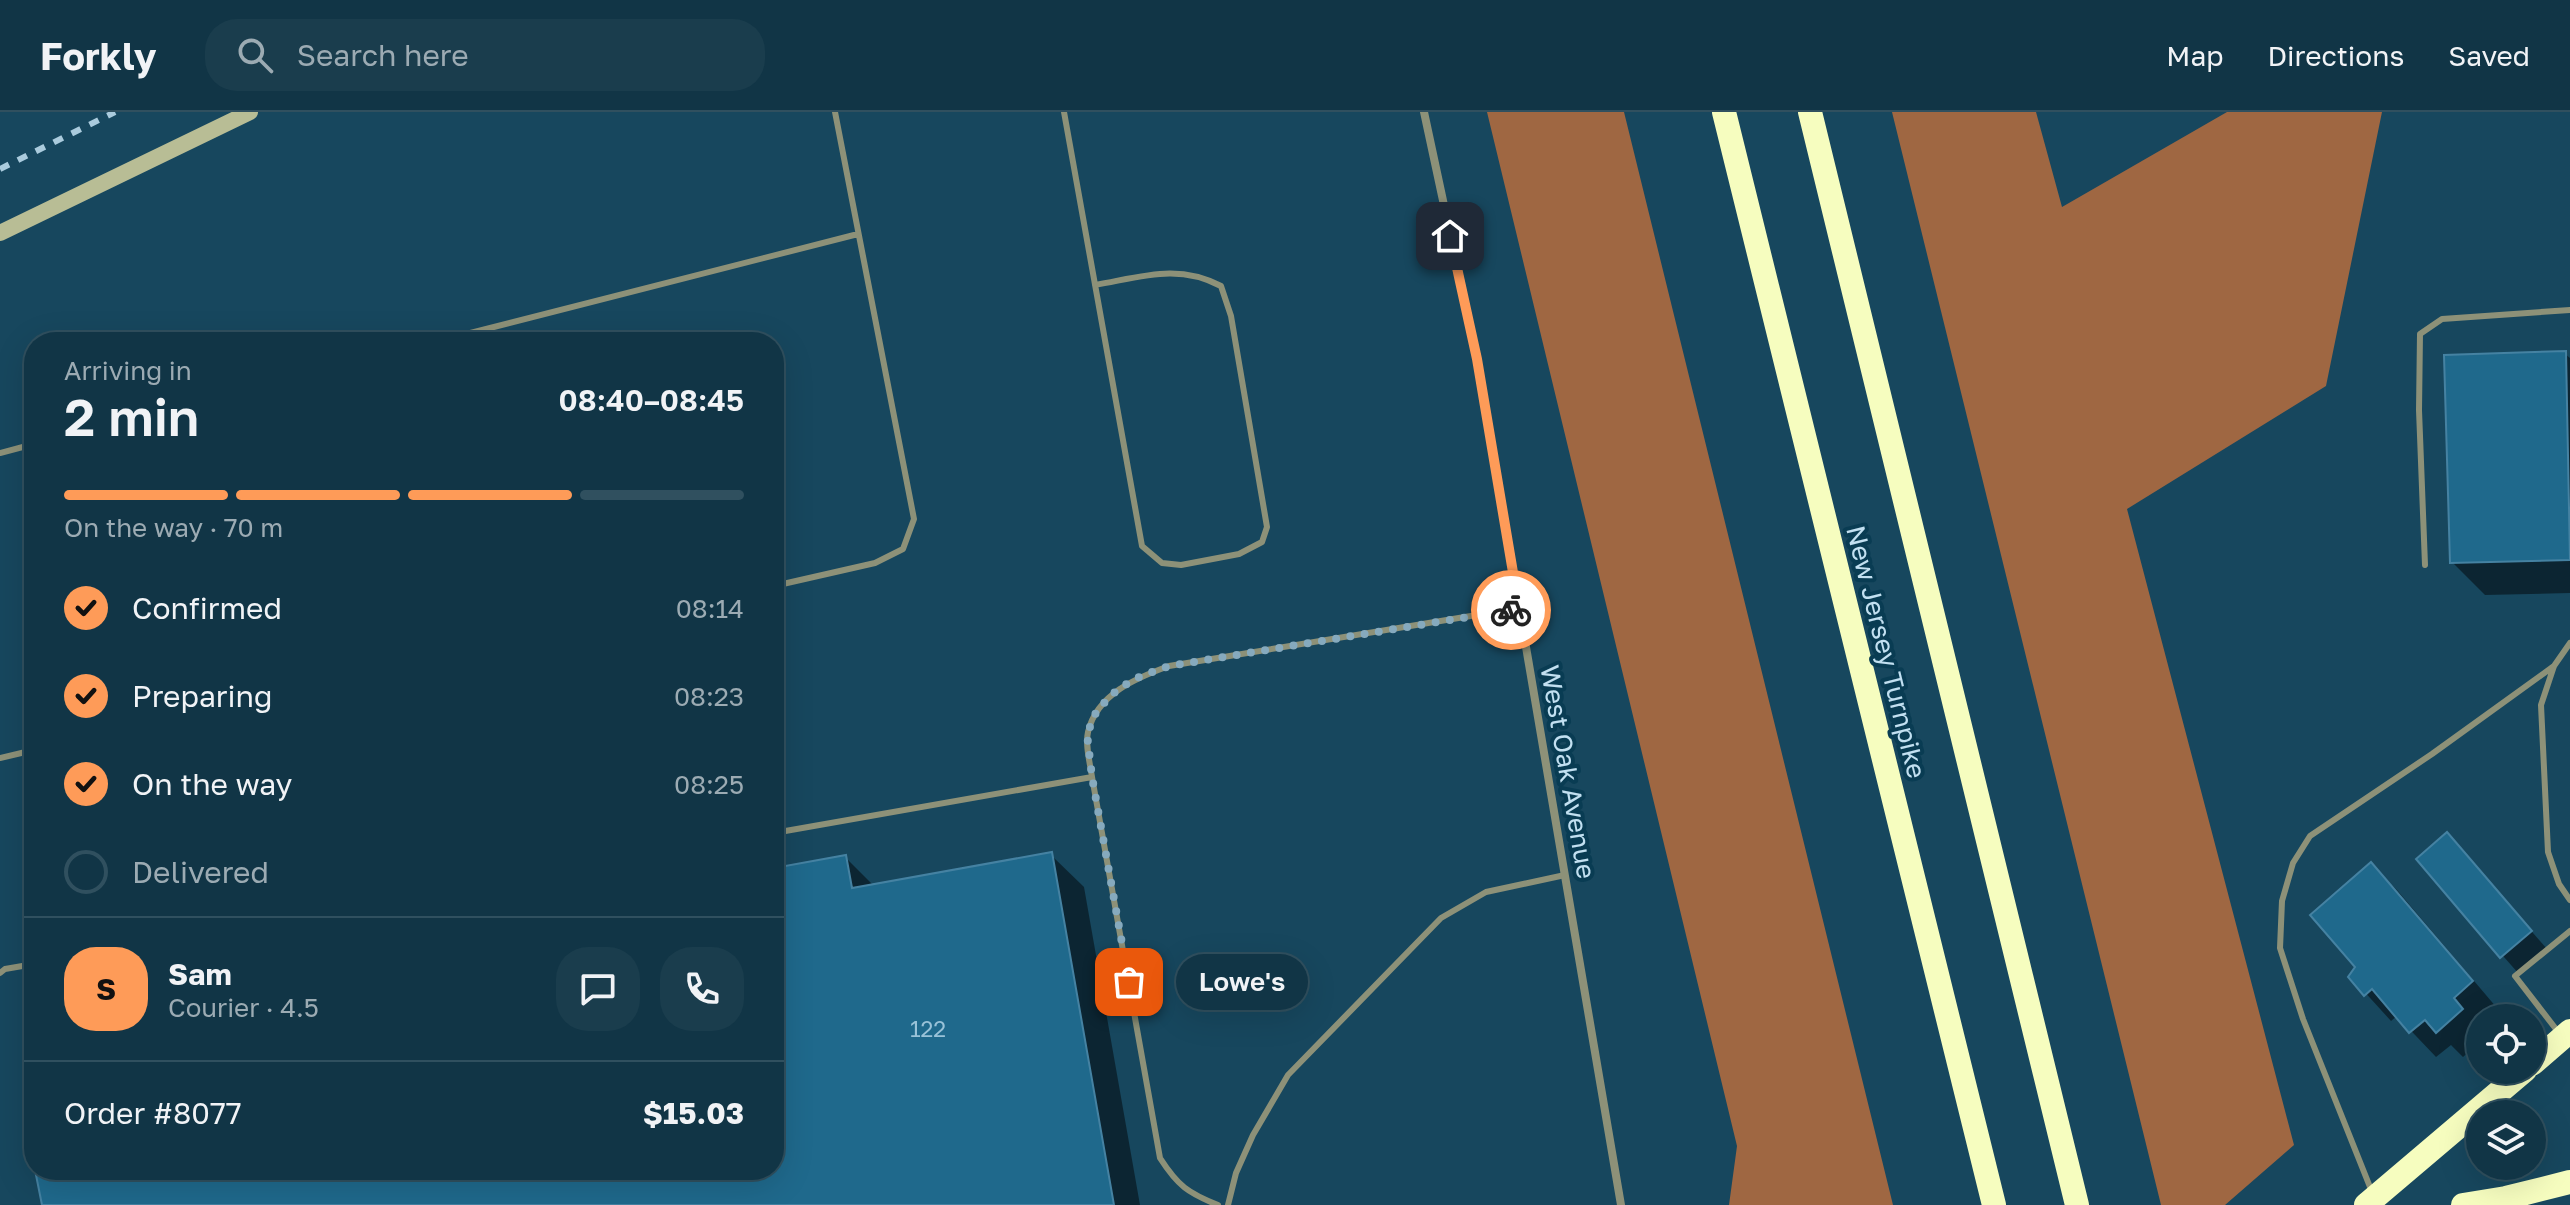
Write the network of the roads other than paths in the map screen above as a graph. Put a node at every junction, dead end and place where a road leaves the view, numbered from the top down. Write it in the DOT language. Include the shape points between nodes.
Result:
graph roads {
  1 [pos="250,112"];
  2 [pos="835,112"];
  3 [pos="1064,112"];
  4 [pos="1424,112"];
  5 [pos="1724,112"];
  6 [pos="1810,112"];
  7 [pos="0,233"];
  8 [pos="858,234"];
  9 [pos="1095,285"];
  10 [pos="2570,310"];
  11 [pos="474,332"];
  12 [pos="24,447"];
  13 [pos="0,453"];
  14 [pos="2425,565"];
  15 [pos="784,584"];
  16 [pos="1519,608"];
  17 [pos="2570,643"];
  18 [pos="2554,666"];
  19 [pos="24,752"];
  20 [pos="0,758"];
  21 [pos="1092,777"];
  22 [pos="784,831"];
  23 [pos="1565,875"];
  24 [pos="2570,900"];
  25 [pos="2570,931"];
  26 [pos="24,966"];
  27 [pos="0,973"];
  28 [pos="2566,1035"];
  29 [pos="2546,1052"];
  30 [pos="2508,1084"];
  31 [pos="2570,1182"];
  32 [pos="2370,1201"];
  33 [pos="2511,1202"];
  34 [pos="1218,1205"];
  35 [pos="1228,1205"];
  36 [pos="1621,1205"];
  37 [pos="1994,1205"];
  38 [pos="2077,1205"];
  39 [pos="2463,1205"];
  1 -- 7 [label="street"];
  2 -- 8 [label="lane"];
  3 -- 9 [label="lane"];
  4 -- 16 [label="street, West Oak Avenue" via="1477,359"];
  5 -- 37 [label="highway, New Jersey Turnpike"];
  6 -- 38 [label="highway, New Jersey Turnpike"];
  8 -- 11 [label="lane"];
  8 -- 15 [label="lane" via="914,519 903,549 875,563"];
  9 -- 9 [label="lane" via="1142,546 1162,563 1181,565 1239,554 1262,542 1267,527 1231,316 1221,286 1202,276 1169,272"];
  10 -- 14 [label="lane" via="2442,319 2420,334"];
  12 -- 13 [label="lane"];
  16 -- 21 [label="lane" via="1169,666 1141,676 1097,710 1087,734"];
  16 -- 23 [label="street, West Oak Avenue"];
  17 -- 18 [label="lane"];
  18 -- 24 [label="lane" via="2541,705 2548,852"];
  18 -- 32 [label="lane" via="2310,836 2293,863 2282,901 2280,948"];
  19 -- 20 [label="lane"];
  21 -- 22 [label="lane"];
  21 -- 34 [label="lane" via="1160,1158 1180,1186"];
  23 -- 35 [label="lane" via="1486,892 1441,918 1288,1075 1253,1135"];
  23 -- 36 [label="street, West Oak Avenue"];
  25 -- 28 [label="lane" via="2515,976"];
  26 -- 27 [label="lane"];
  28 -- 29 [label="highway"];
  30 -- 32 [label="highway"];
  31 -- 33 [label="highway"];
  33 -- 39 [label="highway"];
}
